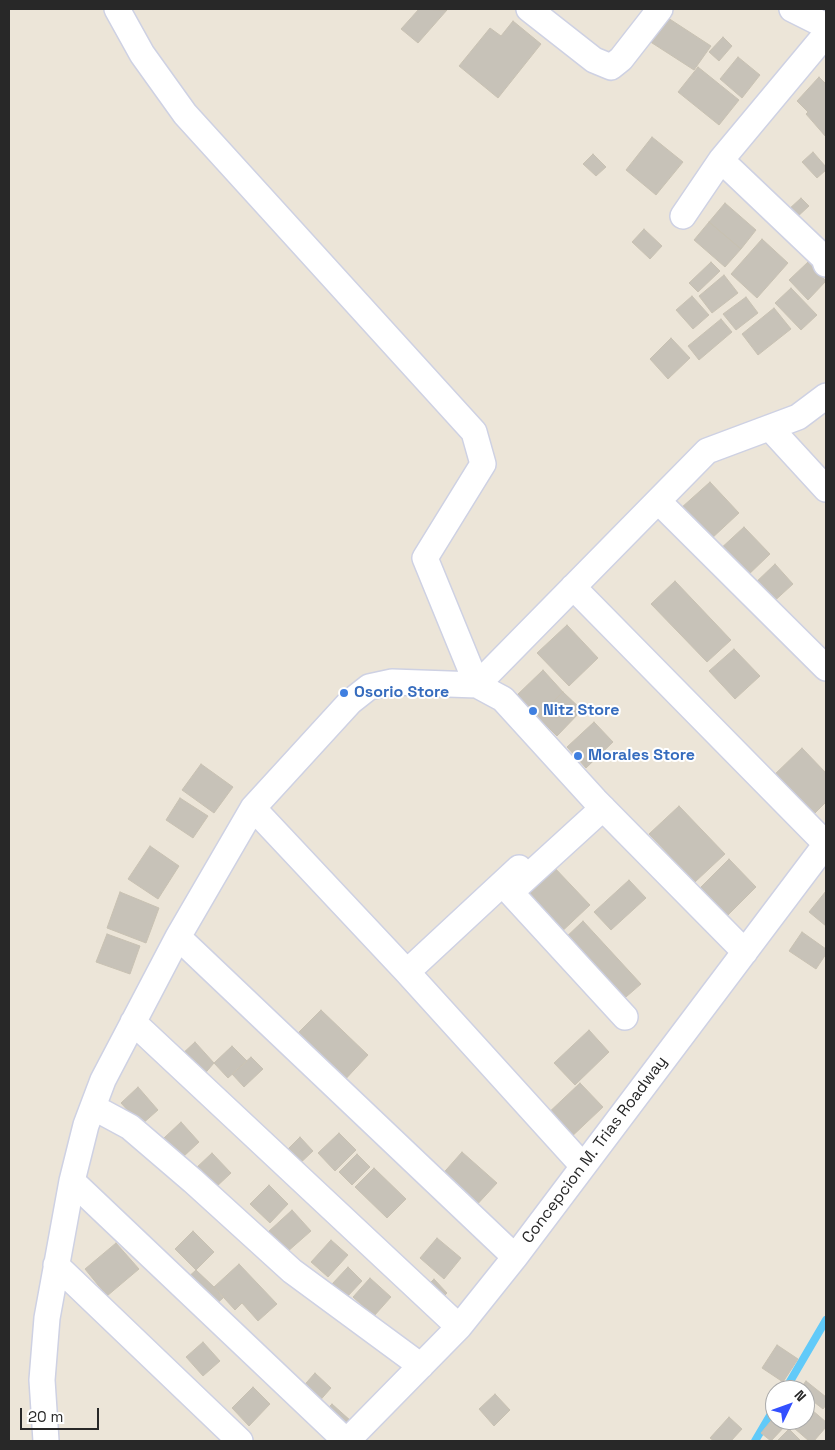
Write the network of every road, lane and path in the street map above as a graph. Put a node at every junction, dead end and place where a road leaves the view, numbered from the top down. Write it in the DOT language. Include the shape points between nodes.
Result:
graph roads {
  1 [pos="117,9"];
  2 [pos="529,9"];
  3 [pos="660,9"];
  4 [pos="792,9"];
  5 [pos="826,26"];
  6 [pos="826,34"];
  7 [pos="722,160"];
  8 [pos="683,216"];
  9 [pos="826,264"];
  10 [pos="826,396"];
  11 [pos="770,428"];
  12 [pos="826,489"];
  13 [pos="658,501"];
  14 [pos="573,587"];
  15 [pos="826,668"];
  16 [pos="477,686"];
  17 [pos="599,804"];
  18 [pos="253,808"];
  19 [pos="826,844"];
  20 [pos="178,937"];
  21 [pos="745,952"];
  22 [pos="406,972"];
  23 [pos="625,1017"];
  24 [pos="133,1022"];
  25 [pos="93,1107"];
  26 [pos="583,1166"];
  27 [pos="72,1181"];
  28 [pos="515,1257"];
  29 [pos="56,1265"];
  30 [pos="459,1327"];
  31 [pos="421,1366"];
  32 [pos="46,1441"];
  33 [pos="240,1441"];
  34 [pos="347,1441"];
  1 -- 16 [label="street" via="142,54 185,114 474,432 483,464 425,558"];
  2 -- 3 [label="street" via="594,60 611,67"];
  4 -- 5 [label="street"];
  6 -- 7 [label="street"];
  7 -- 8 [label="street"];
  7 -- 9 [label="street" via="824,258"];
  10 -- 11 [label="street" via="798,417"];
  11 -- 12 [label="street"];
  11 -- 13 [label="street" via="707,451"];
  13 -- 14 [label="street"];
  13 -- 15 [label="street"];
  14 -- 16 [label="street"];
  14 -- 19 [label="street"];
  16 -- 17 [label="street" via="503,699"];
  16 -- 18 [label="street" via="392,682 369,687 350,702"];
  17 -- 21 [label="street"];
  17 -- 22 [label="street" via="494,890"];
  17 -- 23 [label="street" via="512,894"];
  18 -- 20 [label="street"];
  18 -- 22 [label="street"];
  19 -- 21 [label="street, Concepcion M. Trias Roadway"];
  20 -- 24 [label="street"];
  20 -- 28 [label="street"];
  21 -- 26 [label="street, Concepcion M. Trias Roadway"];
  22 -- 26 [label="street"];
  24 -- 25 [label="street"];
  24 -- 30 [label="street"];
  25 -- 27 [label="street"];
  25 -- 31 [label="street" via="130,1127 292,1271"];
  26 -- 28 [label="street, Concepcion M. Trias Roadway"];
  27 -- 29 [label="street"];
  27 -- 34 [label="street"];
  28 -- 30 [label="street, Concepcion M. Trias Roadway"];
  29 -- 32 [label="street" via="47,1318 42,1380"];
  29 -- 33 [label="street"];
  30 -- 31 [label="street, Concepcion M. Trias Roadway"];
  31 -- 34 [label="street, Concepcion M. Trias Roadway"];
}
